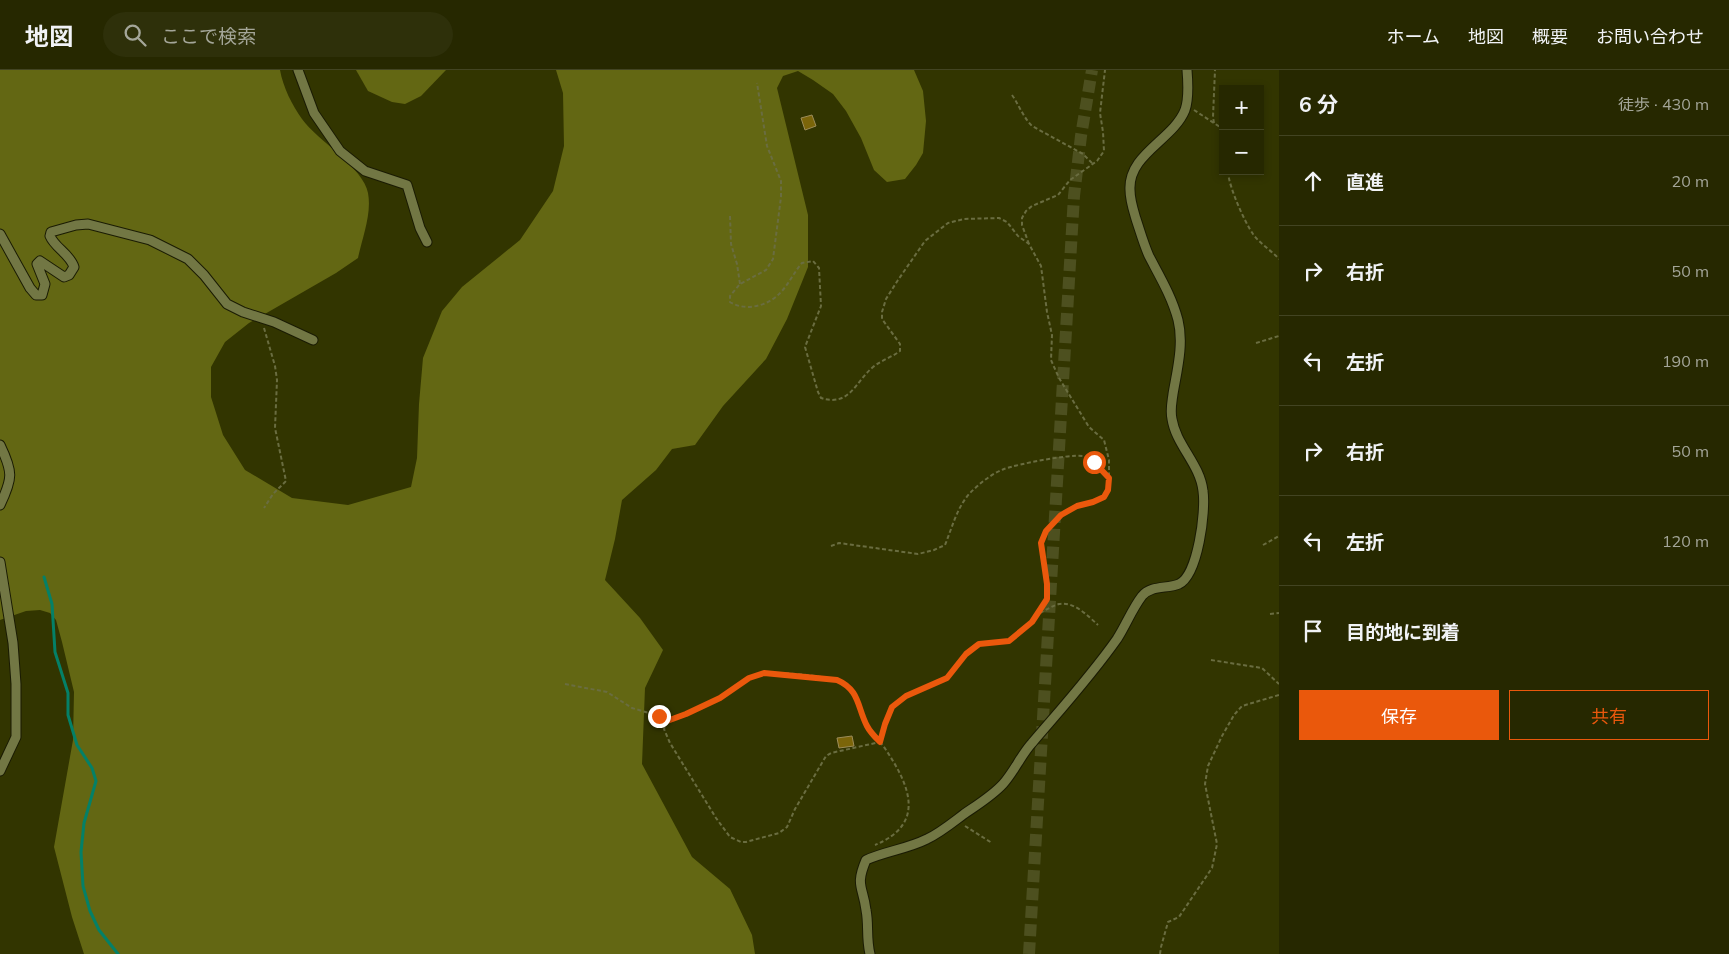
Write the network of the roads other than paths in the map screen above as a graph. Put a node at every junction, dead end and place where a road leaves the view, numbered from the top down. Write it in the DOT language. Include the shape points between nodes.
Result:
graph roads {
  1 [pos="298,70"];
  2 [pos="1187,70"];
  3 [pos="0,234"];
  4 [pos="427,242"];
  5 [pos="312,340"];
  6 [pos="0,445"];
  7 [pos="0,505"];
  8 [pos="0,562"];
  9 [pos="0,771"];
  10 [pos="870,954"];
  1 -- 4 [label="street" via="314,113 340,151 365,171 407,185"];
  2 -- 10 [label="street" via="1186,104 1182,114 1141,160 1131,178 1130,189 1148,254 1174,305 1181,336 1171,405 1177,434 1202,481 1204,492 1204,512 1195,557 1186,580 1143,594 1096,668 1029,746 1004,783 929,838 866,860 860,874 860,889 866,909"];
  3 -- 5 [label="street" via="36,295 42,295 45,284 37,264 40,261 64,277 74,267 72,260 52,241 52,232 88,224 150,240 188,260 227,304"];
  6 -- 7 [label="street" via="10,465 9,486"];
  8 -- 9 [label="street" via="13,643 16,737"];
}
